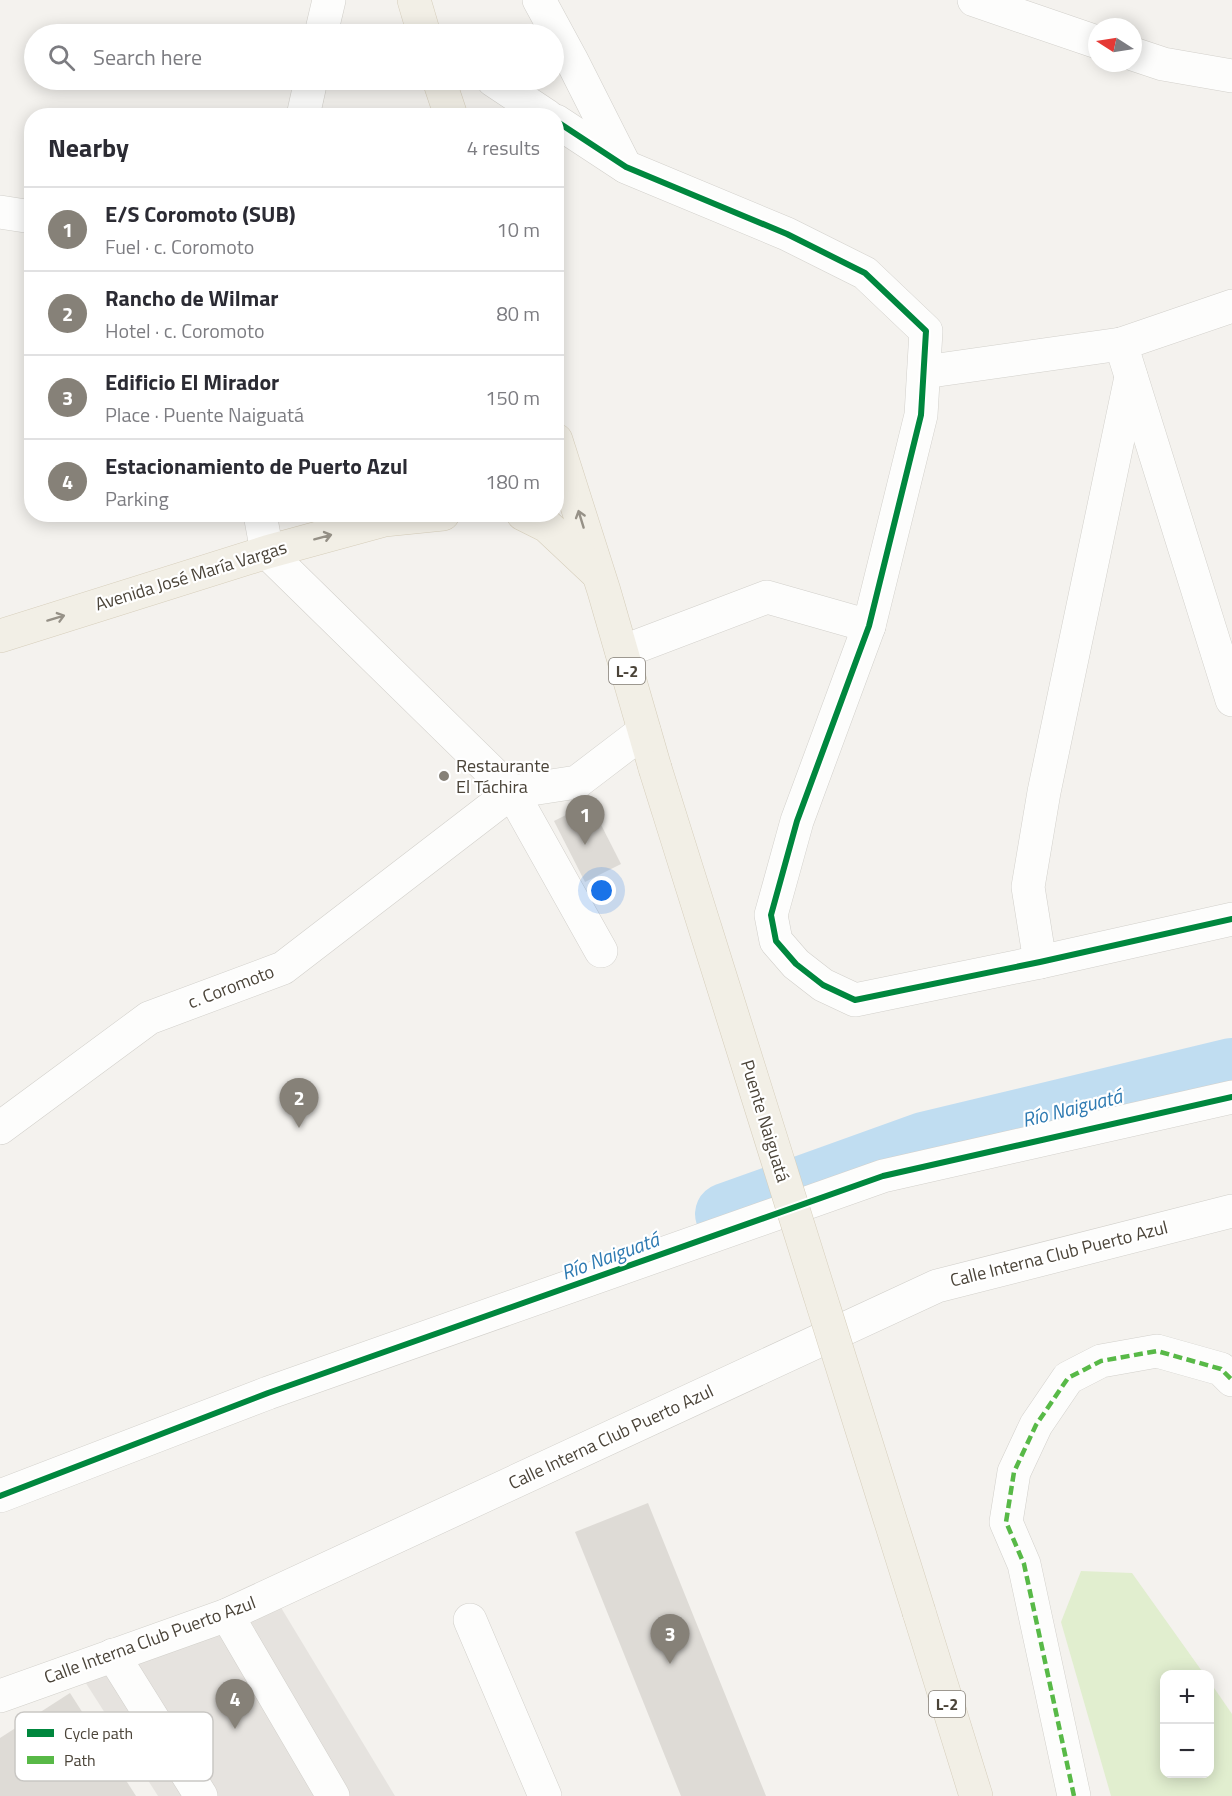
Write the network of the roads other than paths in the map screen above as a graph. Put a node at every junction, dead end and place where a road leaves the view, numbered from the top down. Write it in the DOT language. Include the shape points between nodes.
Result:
graph roads {
  1 [pos="329,0"];
  2 [pos="414,0"];
  3 [pos="538,0"];
  4 [pos="974,0"];
  5 [pos="323,24"];
  6 [pos="421,24"];
  7 [pos="552,24"];
  8 [pos="1088,39"];
  9 [pos="564,45"];
  10 [pos="1142,57"];
  11 [pos="1232,76"];
  12 [pos="309,90"];
  13 [pos="442,90"];
  14 [pos="508,90"];
  15 [pos="305,108"];
  16 [pos="448,108"];
  17 [pos="536,108"];
  18 [pos="564,127"];
  19 [pos="626,167"];
  20 [pos="0,212"];
  21 [pos="24,216"];
  22 [pos="1232,306"];
  23 [pos="1121,344"];
  24 [pos="924,372"];
  25 [pos="1131,377"];
  26 [pos="564,466"];
  27 [pos="261,522"];
  28 [pos="373,522"];
  29 [pos="539,522"];
  30 [pos="267,552"];
  31 [pos="598,575"];
  32 [pos="869,626"];
  33 [pos="0,636"];
  34 [pos="622,652"];
  35 [pos="1232,699"];
  36 [pos="644,730"];
  37 [pos="512,792"];
  38 [pos="1232,919"];
  39 [pos="601,951"];
  40 [pos="1041,962"];
  41 [pos="1232,1097"];
  42 [pos="0,1128"];
  43 [pos="1232,1211"];
  44 [pos="1232,1380"];
  45 [pos="0,1496"];
  46 [pos="227,1615"];
  47 [pos="470,1620"];
  48 [pos="114,1655"];
  49 [pos="0,1696"];
  50 [pos="149,1712"];
  51 [pos="192,1781"];
  52 [pos="201,1796"];
  53 [pos="333,1796"];
  54 [pos="545,1796"];
  55 [pos="976,1796"];
  56 [pos="1074,1796"];
  1 -- 5 [label="street"];
  2 -- 6 [label="main road"];
  3 -- 7 [label="street"];
  4 -- 8 [label="street"];
  9 -- 19 [label="street"];
  10 -- 11 [label="street"];
  12 -- 15 [label="street"];
  13 -- 16 [label="main road"];
  14 -- 17 [label="street"];
  18 -- 19 [label="street"];
  19 -- 24 [label="street" via="788,234 865,273 926,331"];
  20 -- 21 [label="street"];
  22 -- 23 [label="street"];
  23 -- 24 [label="street"];
  23 -- 25 [label="street"];
  24 -- 32 [label="street" via="921,415"];
  25 -- 35 [label="street"];
  25 -- 40 [label="street" via="1028,886"];
  31 -- 26 [label="main road, L-2, one-way"];
  27 -- 30 [label="street"];
  30 -- 28 [label="main road, Avenida José María Vargas, one-way"];
  29 -- 31 [label="main road"];
  33 -- 30 [label="main road, Avenida José María Vargas, one-way"];
  30 -- 37 [label="street"];
  31 -- 34 [label="main road, L-2"];
  32 -- 34 [label="street" via="767,597"];
  32 -- 40 [label="street" via="797,821 771,915 776,941 796,964 823,985 855,1000"];
  34 -- 36 [label="main road, L-2"];
  36 -- 37 [label="street" via="577,782"];
  36 -- 55 [label="main road, Puente Naiguatá / L-2, bridge"];
  37 -- 39 [label="street"];
  37 -- 42 [label="street, c. Coromoto" via="283,968 149,1018"];
  38 -- 40 [label="street"];
  41 -- 45 [label="street" via="883,1176 279,1389"];
  43 -- 46 [label="street, Calle Interna Club Puerto Azul" via="937,1286"];
  44 -- 56 [label="street" via="1221,1370 1157,1351 1101,1361 1068,1378 1036,1425 1014,1472 1006,1522 1024,1564"];
  46 -- 48 [label="street, Calle Interna Club Puerto Azul"];
  46 -- 53 [label="street"];
  47 -- 54 [label="street"];
  48 -- 49 [label="street, Calle Interna Club Puerto Azul"];
  48 -- 50 [label="street"];
  51 -- 52 [label="street"];
}
